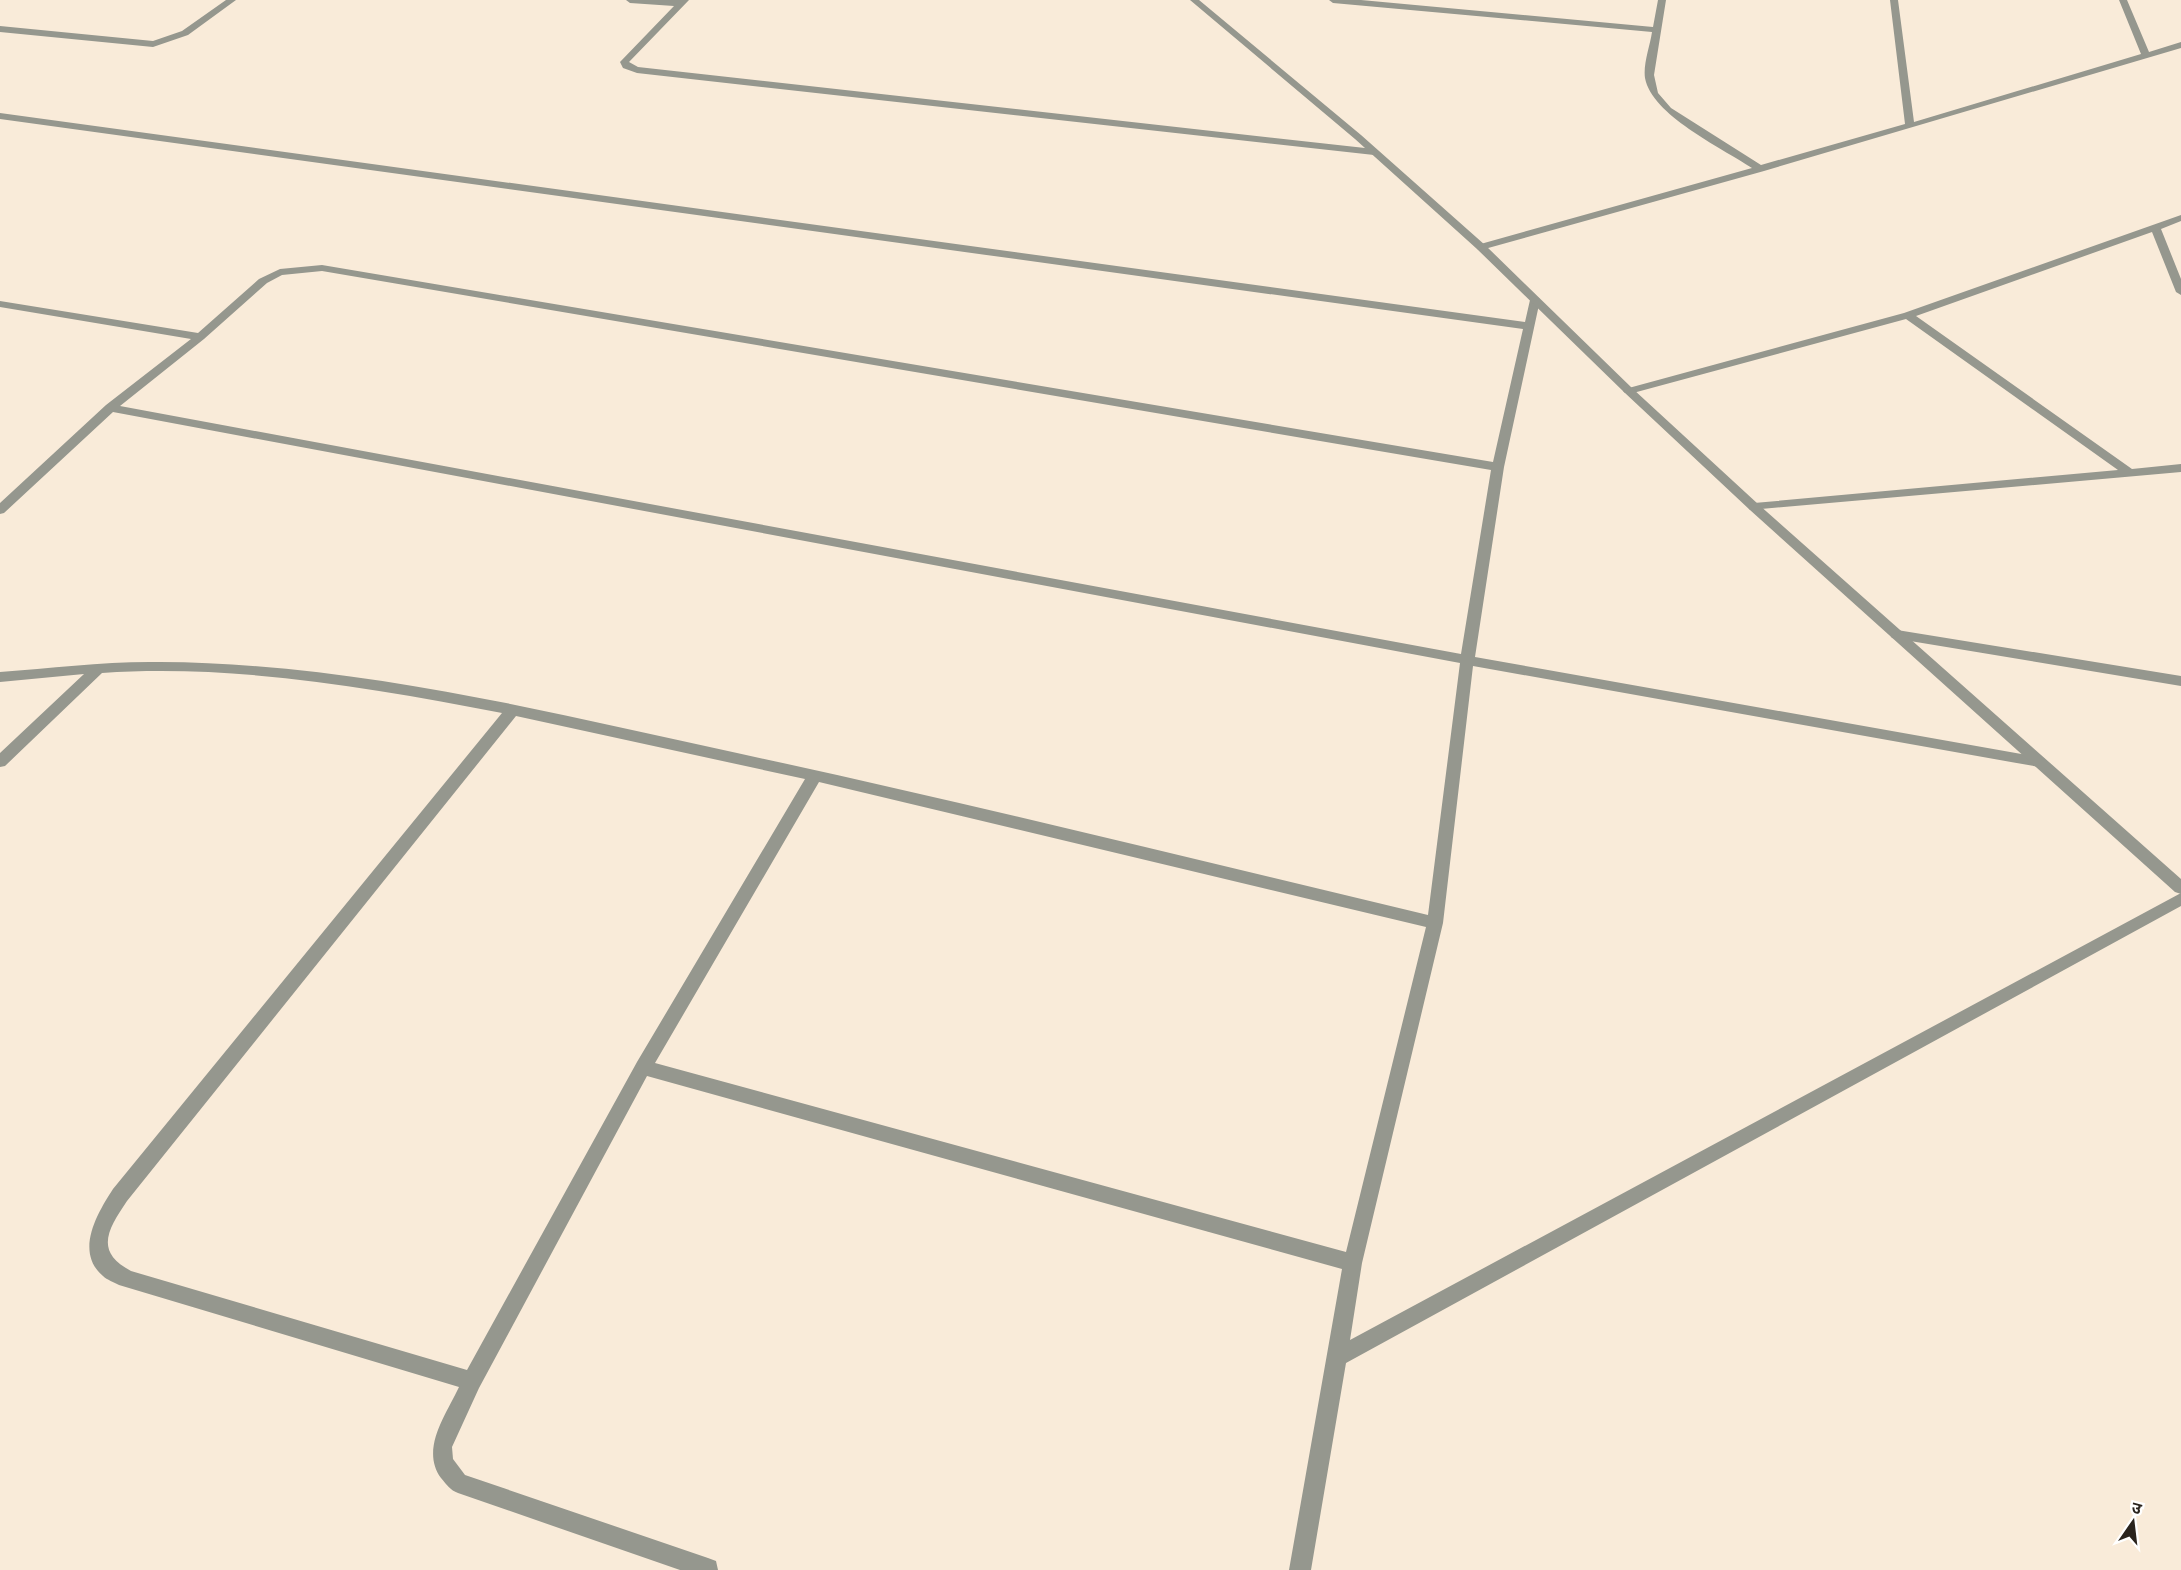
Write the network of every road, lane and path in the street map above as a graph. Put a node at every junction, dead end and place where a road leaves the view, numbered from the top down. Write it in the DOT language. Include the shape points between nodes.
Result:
graph roads {
  1 [pos="232,0"];
  2 [pos="630,0"];
  3 [pos="1194,0"];
  4 [pos="1333,0"];
  5 [pos="1662,0"];
  6 [pos="1894,0"];
  7 [pos="2123,0"];
  8 [pos="683,2"];
  9 [pos="0,28"];
  10 [pos="1658,30"];
  11 [pos="2181,45"];
  12 [pos="2146,55"];
  13 [pos="0,116"];
  14 [pos="1910,126"];
  15 [pos="1374,152"];
  16 [pos="1761,169"];
  17 [pos="2181,218"];
  18 [pos="2155,226"];
  19 [pos="1481,247"];
  20 [pos="2181,292"];
  21 [pos="1535,300"];
  22 [pos="0,304"];
  23 [pos="1908,315"];
  24 [pos="1529,327"];
  25 [pos="200,337"];
  26 [pos="1629,391"];
  27 [pos="110,408"];
  28 [pos="1498,467"];
  29 [pos="2181,468"];
  30 [pos="2129,472"];
  31 [pos="1754,507"];
  32 [pos="0,510"];
  33 [pos="1897,635"];
  34 [pos="1467,660"];
  35 [pos="98,669"];
  36 [pos="0,677"];
  37 [pos="2181,681"];
  38 [pos="513,710"];
  39 [pos="0,762"];
  40 [pos="2040,762"];
  41 [pos="815,775"];
  42 [pos="2181,888"];
  43 [pos="2181,899"];
  44 [pos="1435,923"];
  45 [pos="643,1067"];
  46 [pos="1353,1263"];
  47 [pos="1337,1357"];
  48 [pos="472,1381"];
  49 [pos="709,1570"];
  50 [pos="1300,1570"];
  1 -- 9 [label="street" via="182,34 160,43"];
  2 -- 8 [label="street"];
  3 -- 15 [label="street"];
  4 -- 10 [label="street"];
  5 -- 10 [label="street"];
  6 -- 14 [label="street"];
  7 -- 12 [label="street"];
  8 -- 15 [label="street" via="624,62 626,66"];
  10 -- 16 [label="street" via="1649,75 1654,93 1668,110"];
  11 -- 12 [label="street"];
  12 -- 14 [label="street"];
  13 -- 24 [label="street"];
  14 -- 16 [label="street"];
  15 -- 19 [label="street"];
  16 -- 19 [label="street"];
  17 -- 18 [label="street"];
  18 -- 20 [label="street"];
  18 -- 23 [label="street"];
  19 -- 21 [label="street"];
  21 -- 24 [label="street"];
  21 -- 26 [label="street"];
  22 -- 25 [label="street"];
  23 -- 26 [label="street"];
  23 -- 30 [label="street"];
  24 -- 28 [label="street"];
  25 -- 27 [label="street"];
  25 -- 28 [label="street" via="272,276 322,268"];
  26 -- 31 [label="street"];
  27 -- 32 [label="street"];
  27 -- 34 [label="street"];
  28 -- 34 [label="street"];
  29 -- 30 [label="street"];
  30 -- 31 [label="street"];
  31 -- 33 [label="street"];
  33 -- 37 [label="street"];
  33 -- 40 [label="street"];
  34 -- 40 [label="street"];
  34 -- 44 [label="street"];
  35 -- 36 [label="street"];
  35 -- 38 [label="street" via="180,667 267,672 416,691"];
  35 -- 39 [label="street"];
  38 -- 41 [label="street"];
  38 -- 48 [label="street" via="120,1195 101,1224 99,1249 106,1267 126,1279"];
  40 -- 42 [label="street"];
  41 -- 44 [label="street"];
  41 -- 45 [label="street"];
  43 -- 47 [label="street"];
  44 -- 46 [label="street"];
  45 -- 46 [label="street"];
  45 -- 48 [label="street"];
  46 -- 47 [label="street"];
  47 -- 50 [label="street"];
  48 -- 49 [label="street" via="442,1446 443,1463 459,1483"];
}
